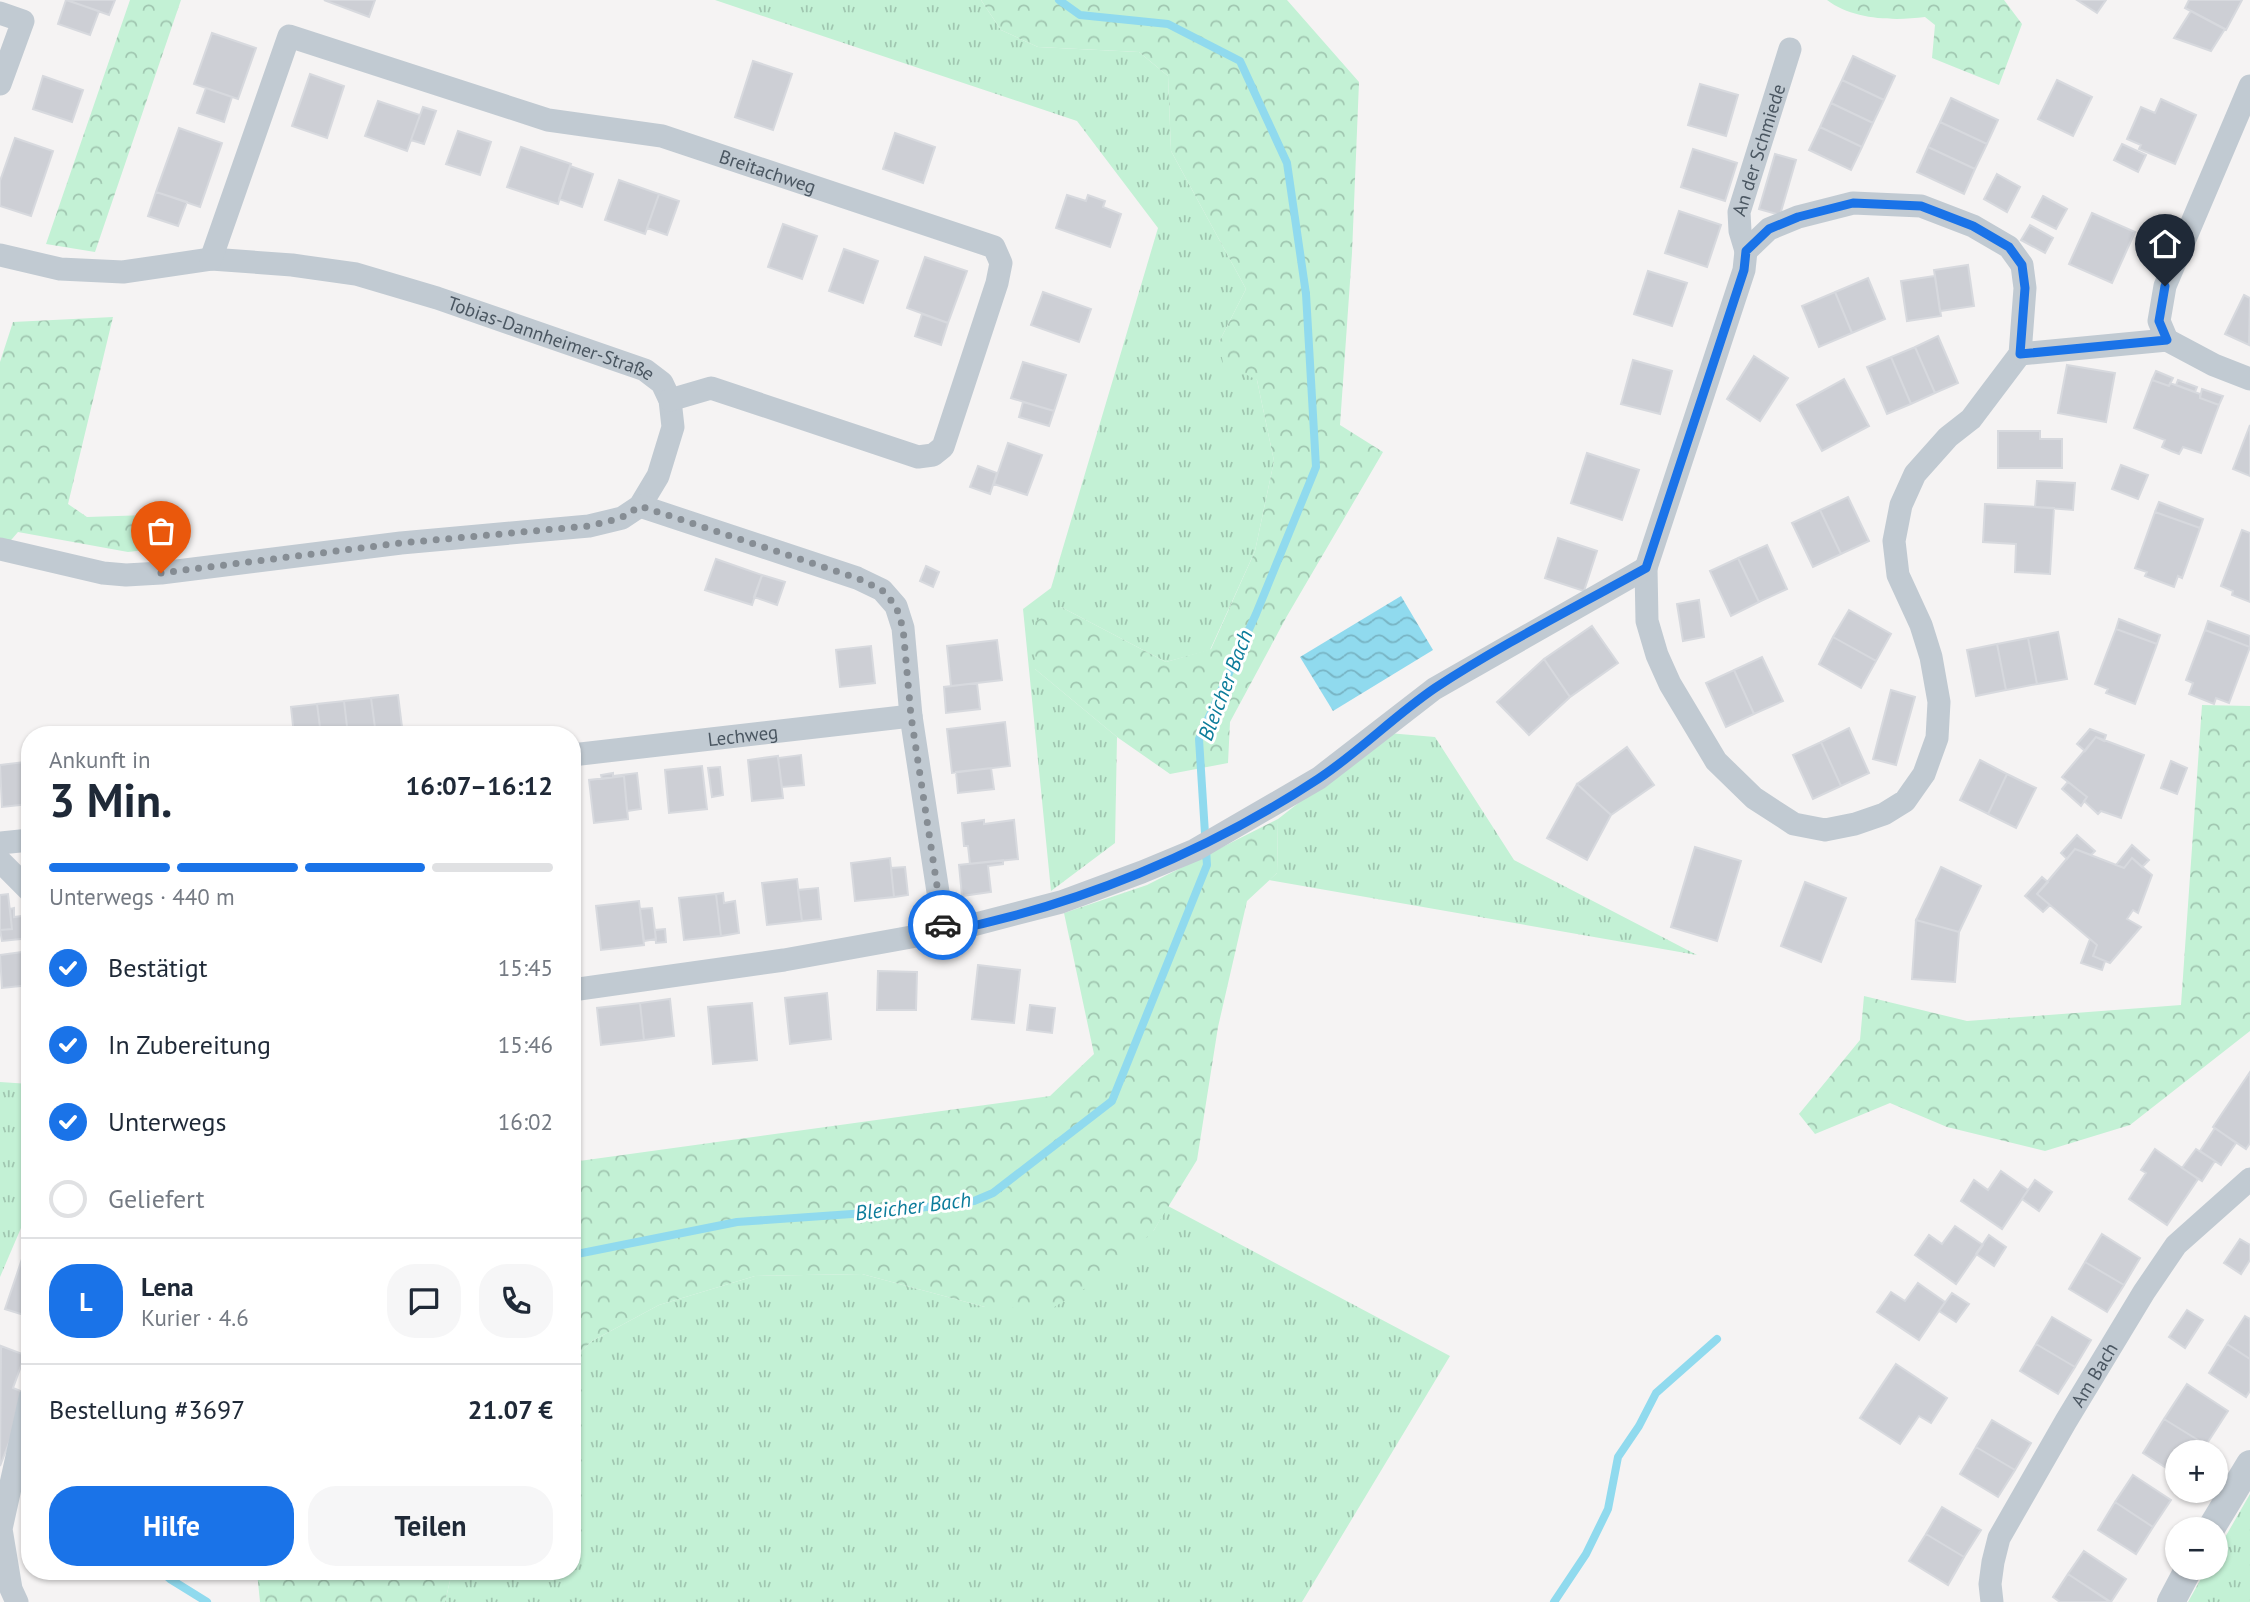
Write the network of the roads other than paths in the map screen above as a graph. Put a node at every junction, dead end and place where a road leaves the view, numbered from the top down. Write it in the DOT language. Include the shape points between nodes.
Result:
graph roads {
  1 [pos="0,13"];
  2 [pos="1790,49"];
  3 [pos="0,84"];
  4 [pos="2250,86"];
  5 [pos="1746,251"];
  6 [pos="0,255"];
  7 [pos="212,259"];
  8 [pos="2167,340"];
  9 [pos="2020,354"];
  10 [pos="2250,379"];
  11 [pos="670,400"];
  12 [pos="640,506"];
  13 [pos="0,549"];
  14 [pos="1646,568"];
  15 [pos="911,716"];
  16 [pos="581,754"];
  17 [pos="21,841"];
  18 [pos="0,843"];
  19 [pos="0,860"];
  20 [pos="21,882"];
  21 [pos="944,932"];
  22 [pos="581,989"];
  23 [pos="2250,1179"];
  24 [pos="21,1439"];
  25 [pos="2250,1464"];
  26 [pos="2218,1517"];
  27 [pos="2183,1580"];
  28 [pos="17,1602"];
  29 [pos="1992,1602"];
  30 [pos="2171,1602"];
  1 -- 3 [label="street" via="23,21"];
  2 -- 5 [label="street, An der Schmiede" via="1739,212"];
  4 -- 8 [label="street" via="2165,286 2159,321"];
  5 -- 9 [label="street, An der Schmiede" via="1769,229 1798,217 1853,203 1921,206 2009,247 2022,265 2025,288"];
  5 -- 14 [label="street, An der Schmiede" via="1744,270"];
  6 -- 7 [label="street, Tobias-Dannheimer-Straße" via="60,269 123,272"];
  7 -- 11 [label="street, Tobias-Dannheimer-Straße" via="356,275 437,298 645,370 662,383"];
  7 -- 11 [label="street, Breitachweg" via="289,36 548,120 662,136 993,247 1001,263 943,447 933,455 918,457 711,388"];
  8 -- 9 [label="street"];
  8 -- 10 [label="street"];
  9 -- 14 [label="street, An der Schmiede" via="1971,419 1915,474 1901,505 1894,541 1898,575 1921,625 1939,702 1937,738 1924,774 1905,801 1884,814 1825,830 1794,824 1754,798 1716,761 1657,655 1647,621"];
  11 -- 12 [label="street, Tobias-Dannheimer-Straße" via="673,427 669,443 658,476"];
  12 -- 13 [label="street" via="621,518 589,526 401,543 161,573 103,573"];
  12 -- 15 [label="street" via="882,590 896,606 903,628"];
  14 -- 21 [label="street" via="1434,689 1319,778 1195,850 1061,902"];
  15 -- 16 [label="street, Lechweg"];
  15 -- 21 [label="street"];
  17 -- 18 [label="street"];
  19 -- 20 [label="street"];
  21 -- 22 [label="street"];
  23 -- 29 [label="street, Am Bach" via="2176,1245 2137,1304 1999,1538 1990,1584"];
  24 -- 28 [label="street" via="1,1529"];
  25 -- 26 [label="street"];
  27 -- 30 [label="street"];
}
